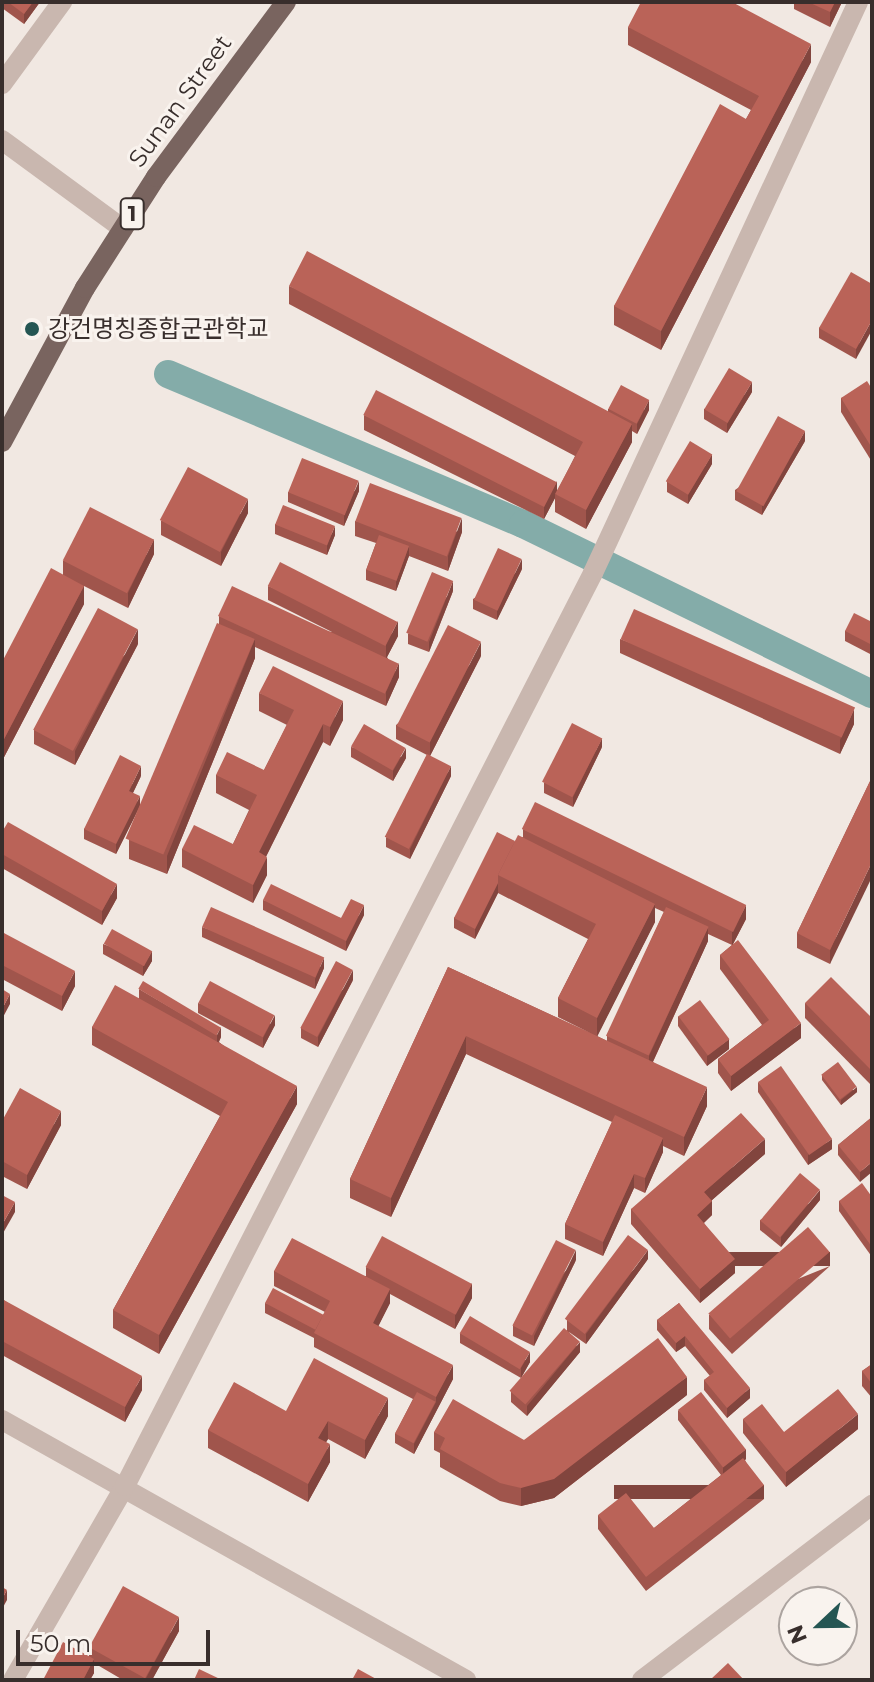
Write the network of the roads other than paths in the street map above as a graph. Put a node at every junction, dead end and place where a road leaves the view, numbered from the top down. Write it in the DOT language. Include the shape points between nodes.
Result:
graph roads {
  1 [pos="62,2"];
  2 [pos="286,2"];
  3 [pos="858,2"];
  4 [pos="2,84"];
  5 [pos="2,140"];
  6 [pos="123,229"];
  7 [pos="2,442"];
  8 [pos="2,1420"];
  9 [pos="125,1486"];
  10 [pos="872,1505"];
  11 [pos="13,1680"];
  12 [pos="466,1680"];
  13 [pos="642,1680"];
  1 -- 4 [label="street"];
  2 -- 6 [label="main road, Sunan Street / 1" via="196,119"];
  3 -- 9 [label="street" via="593,573"];
  5 -- 6 [label="street"];
  6 -- 7 [label="main road, Sunan Street / 1"];
  8 -- 9 [label="street"];
  9 -- 11 [label="street"];
  9 -- 12 [label="street"];
  10 -- 13 [label="street"];
}
